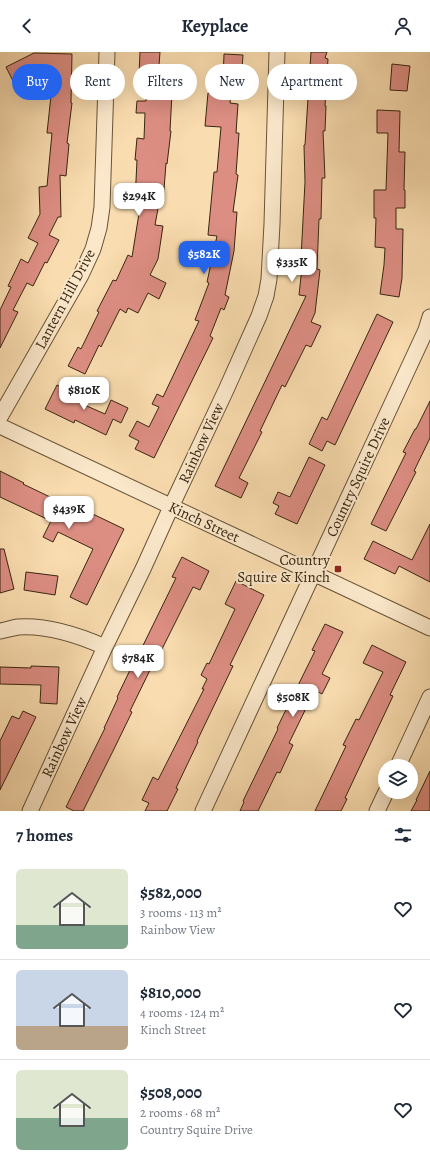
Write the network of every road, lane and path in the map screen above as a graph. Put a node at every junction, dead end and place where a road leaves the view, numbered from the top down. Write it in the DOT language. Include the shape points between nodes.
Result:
graph roads {
  1 [pos="107,52"];
  2 [pos="277,52"];
  3 [pos="430,317"];
  4 [pos="0,417"];
  5 [pos="0,426"];
  6 [pos="171,506"];
  7 [pos="313,574"];
  8 [pos="430,628"];
  9 [pos="0,631"];
  10 [pos="105,647"];
  11 [pos="430,697"];
  12 [pos="401,759"];
  13 [pos="383,799"];
  14 [pos="30,811"];
  15 [pos="203,811"];
  16 [pos="377,811"];
  1 -- 4 [label="street, Lantern Hill Drive" via="102,207 93,249 81,275"];
  2 -- 6 [label="street, Rainbow View" via="272,224 266,296"];
  3 -- 7 [label="street, Country Squire Drive"];
  5 -- 6 [label="street, Kinch Street"];
  6 -- 7 [label="street, Kinch Street"];
  6 -- 10 [label="street, Rainbow View"];
  7 -- 8 [label="street, Kinch Street"];
  7 -- 15 [label="street, Country Squire Drive"];
  9 -- 10 [label="street" via="17,627 63,631"];
  10 -- 14 [label="street, Rainbow View"];
  11 -- 12 [label="street"];
  13 -- 16 [label="street"];
}
